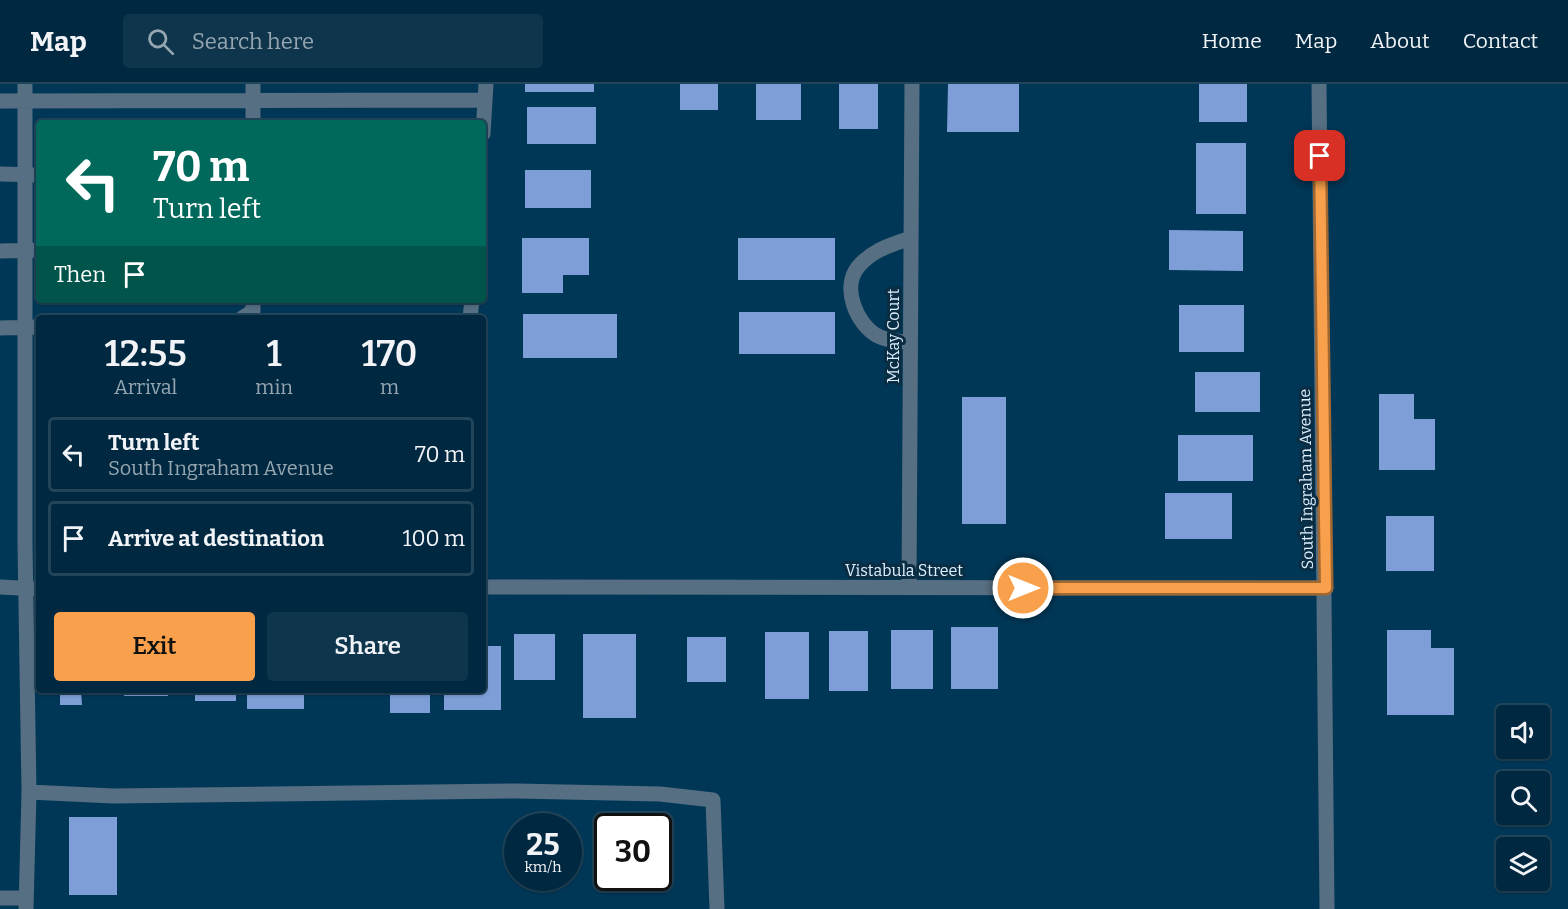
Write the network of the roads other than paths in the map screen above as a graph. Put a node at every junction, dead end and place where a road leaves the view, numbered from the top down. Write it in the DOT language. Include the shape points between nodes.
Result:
graph roads {
  1 [pos="25,84"];
  2 [pos="486,84"];
  3 [pos="912,84"];
  4 [pos="1319,84"];
  5 [pos="253,92"];
  6 [pos="485,100"];
  7 [pos="0,101"];
  8 [pos="25,101"];
  9 [pos="253,120"];
  10 [pos="484,120"];
  11 [pos="0,174"];
  12 [pos="32,175"];
  13 [pos="911,238"];
  14 [pos="32,250"];
  15 [pos="0,251"];
  16 [pos="253,303"];
  17 [pos="247,315"];
  18 [pos="32,327"];
  19 [pos="0,328"];
  20 [pos="910,344"];
  21 [pos="0,586"];
  22 [pos="486,587"];
  23 [pos="909,587"];
  24 [pos="1326,588"];
  25 [pos="33,589"];
  26 [pos="29,792"];
  27 [pos="0,898"];
  28 [pos="26,903"];
  29 [pos="717,909"];
  30 [pos="1327,909"];
  1 -- 8 [label="street"];
  2 -- 6 [label="street"];
  3 -- 13 [label="street, McKay Court"];
  4 -- 24 [label="street, South Ingraham Avenue"];
  5 -- 6 [label="street"];
  5 -- 8 [label="street"];
  5 -- 9 [label="street"];
  6 -- 10 [label="street"];
  7 -- 8 [label="street"];
  8 -- 12 [label="street"];
  11 -- 12 [label="street"];
  12 -- 14 [label="street"];
  13 -- 20 [label="street, McKay Court"];
  13 -- 20 [label="street" via="873,253 856,269 852,280 853,303 862,323 879,337"];
  14 -- 15 [label="street"];
  14 -- 18 [label="street"];
  16 -- 17 [label="street" via="253,311"];
  18 -- 19 [label="street"];
  18 -- 25 [label="street"];
  20 -- 23 [label="street, McKay Court"];
  21 -- 25 [label="street"];
  22 -- 23 [label="street, Vistabula Street"];
  23 -- 24 [label="street, Vistabula Street"];
  24 -- 30 [label="street, South Ingraham Avenue"];
  25 -- 26 [label="street"];
  26 -- 28 [label="street"];
  26 -- 29 [label="street" via="113,796 517,791 660,794 713,800"];
  27 -- 28 [label="street"];
}
